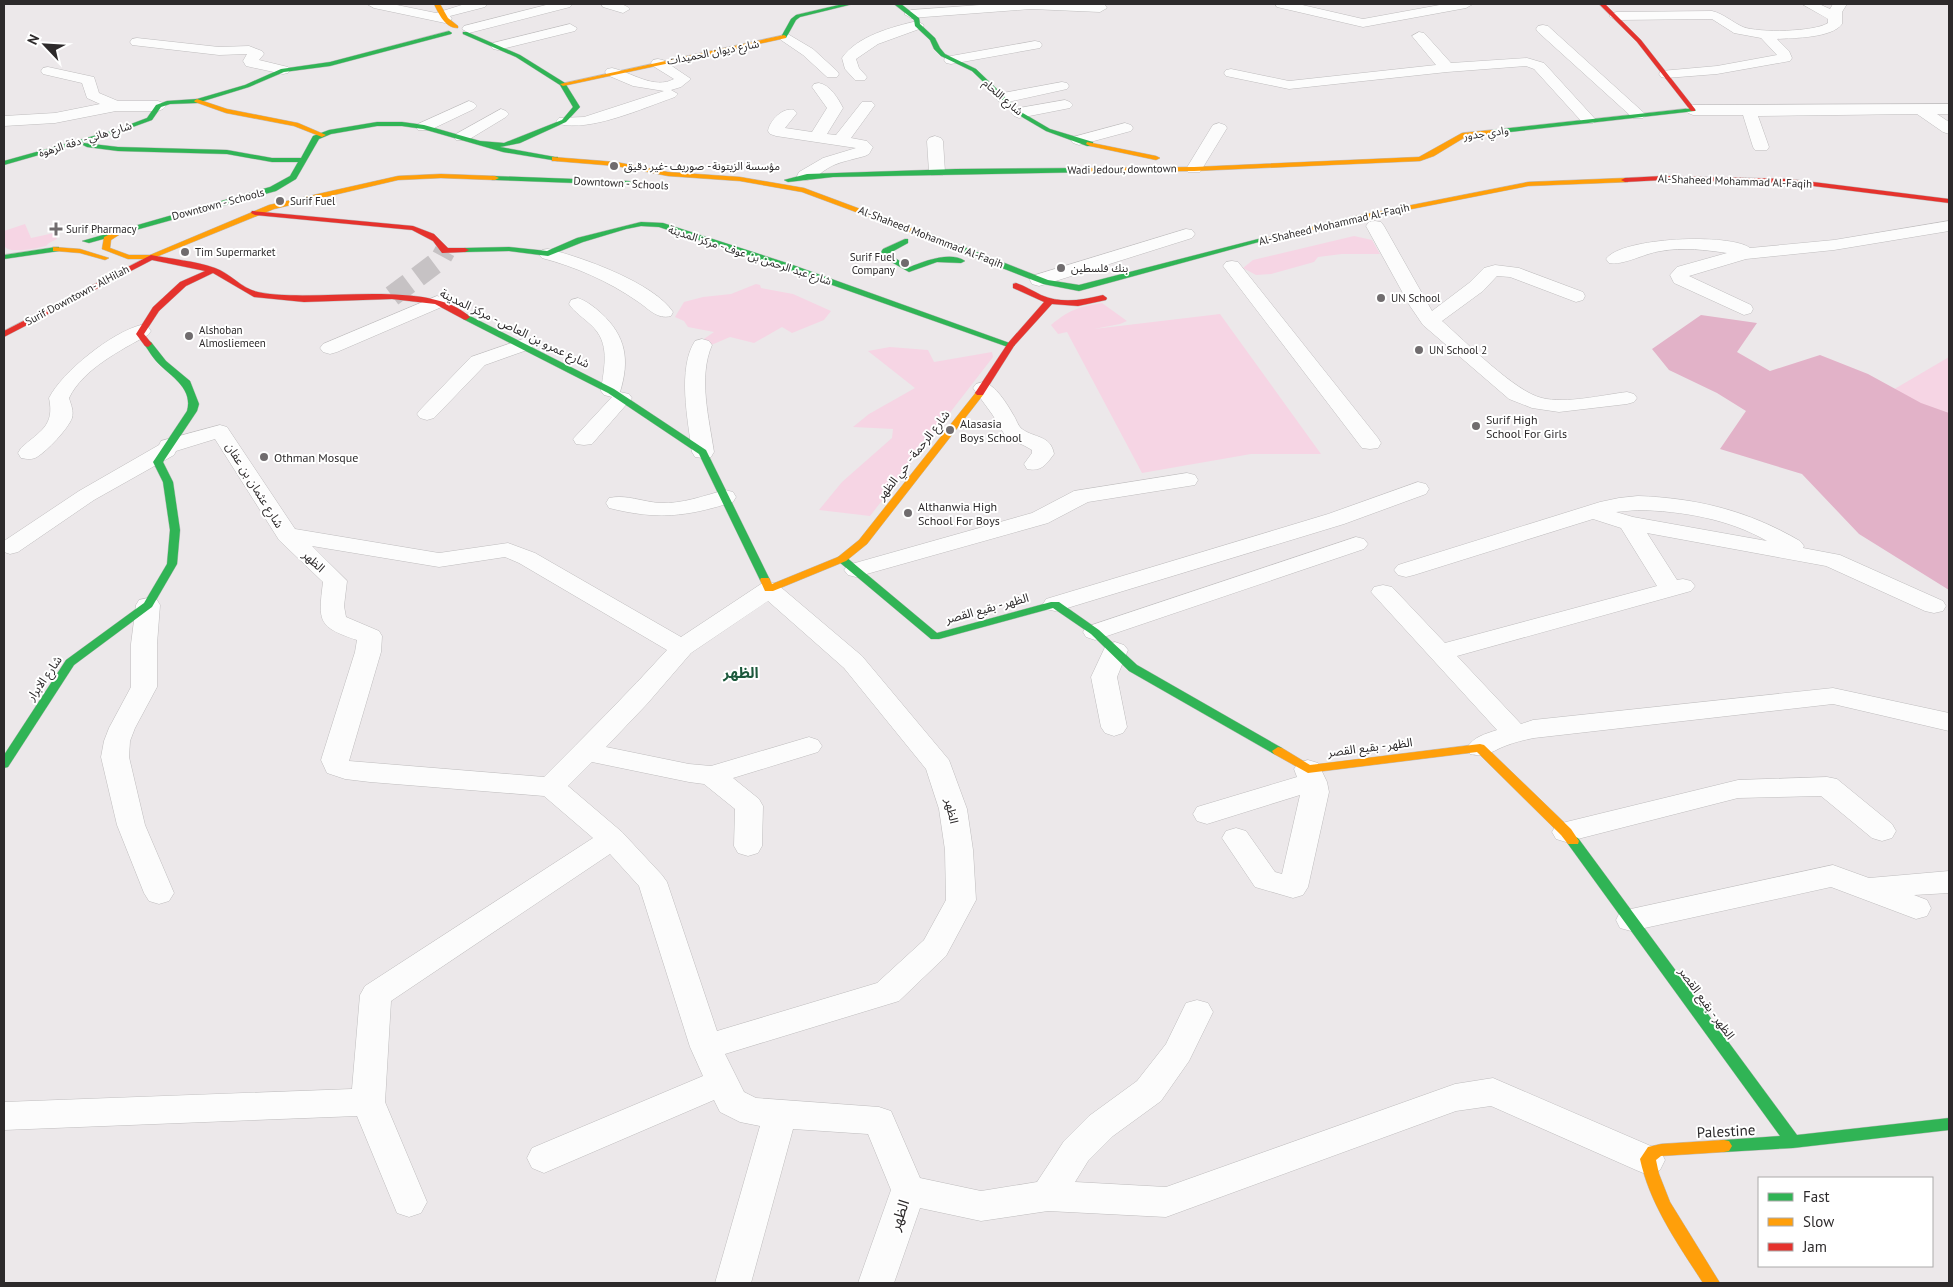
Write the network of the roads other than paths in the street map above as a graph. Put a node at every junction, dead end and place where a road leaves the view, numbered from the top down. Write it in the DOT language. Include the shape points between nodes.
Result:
graph roads {
  1 [pos="374,4"];
  2 [pos="480,4"];
  3 [pos="565,4"];
  4 [pos="608,4"];
  5 [pos="850,4"];
  6 [pos="897,4"];
  7 [pos="1282,4"];
  8 [pos="1466,4"];
  9 [pos="1602,4"];
  10 [pos="1810,4"];
  11 [pos="1100,8"];
  12 [pos="623,9"];
  13 [pos="1838,10"];
  14 [pos="441,12"];
  15 [pos="1616,16"];
  16 [pos="914,20"];
  17 [pos="570,28"];
  18 [pos="1543,29"];
  19 [pos="460,30"];
  20 [pos="1764,34"];
  21 [pos="1419,36"];
  22 [pos="786,37"];
  23 [pos="137,42"];
  24 [pos="1035,45"];
  25 [pos="498,46"];
  26 [pos="951,60"];
  27 [pos="658,64"];
  28 [pos="1447,68"];
  29 [pos="282,70"];
  30 [pos="48,72"];
  31 [pos="612,72"];
  32 [pos="1230,73"];
  33 [pos="832,74"];
  34 [pos="1666,74"];
  35 [pos="860,77"];
  36 [pos="562,84"];
  37 [pos="1062,86"];
  38 [pos="818,87"];
  39 [pos="670,94"];
  40 [pos="1003,98"];
  41 [pos="197,101"];
  42 [pos="866,105"];
  43 [pos="116,106"];
  44 [pos="158,106"];
  45 [pos="469,106"];
  46 [pos="1065,106"];
  47 [pos="1949,108"];
  48 [pos="1920,109"];
  49 [pos="1694,110"];
  50 [pos="1749,112"];
  51 [pos="789,113"];
  52 [pos="1019,113"];
  53 [pos="500,114"];
  54 [pos="1638,115"];
  55 [pos="1588,120"];
  56 [pos="4,121"];
  57 [pos="564,121"];
  58 [pos="424,127"];
  59 [pos="1125,128"];
  60 [pos="1219,128"];
  61 [pos="1949,129"];
  62 [pos="322,135"];
  63 [pos="816,137"];
  64 [pos="462,138"];
  65 [pos="840,140"];
  66 [pos="1078,140"];
  67 [pos="517,141"];
  68 [pos="935,141"];
  69 [pos="480,143"];
  70 [pos="68,146"];
  71 [pos="1761,147"];
  72 [pos="518,153"];
  73 [pos="304,160"];
  74 [pos="4,163"];
  75 [pos="1194,169"];
  76 [pos="937,172"];
  77 [pos="724,178"];
  78 [pos="740,179"];
  79 [pos="815,182"];
  80 [pos="644,184"];
  81 [pos="682,187"];
  82 [pos="714,188"];
  83 [pos="780,189"];
  84 [pos="1949,201"];
  85 [pos="222,205"];
  86 [pos="1949,210"];
  87 [pos="255,213"];
  88 [pos="1949,226"];
  89 [pos="1370,227"];
  90 [pos="121,231"];
  91 [pos="1186,234"];
  92 [pos="935,238"];
  93 [pos="910,243"];
  94 [pos="65,249"];
  95 [pos="933,251"];
  96 [pos="1760,252"];
  97 [pos="548,254"];
  98 [pos="4,256"];
  99 [pos="151,257"];
  100 [pos="1614,259"];
  101 [pos="1231,266"];
  102 [pos="130,267"];
  103 [pos="213,270"];
  104 [pos="1004,280"];
  105 [pos="1042,281"];
  106 [pos="1116,295"];
  107 [pos="1576,296"];
  108 [pos="436,302"];
  109 [pos="1049,302"];
  110 [pos="578,304"];
  111 [pos="1744,309"];
  112 [pos="664,312"];
  113 [pos="1430,321"];
  114 [pos="141,331"];
  115 [pos="4,334"];
  116 [pos="702,345"];
  117 [pos="1011,345"];
  118 [pos="524,346"];
  119 [pos="330,348"];
  120 [pos="983,388"];
  121 [pos="616,394"];
  122 [pos="1627,398"];
  123 [pos="427,414"];
  124 [pos="584,439"];
  125 [pos="1370,443"];
  126 [pos="167,448"];
  127 [pos="703,452"];
  128 [pos="29,453"];
  129 [pos="1036,464"];
  130 [pos="1187,480"];
  131 [pos="1418,489"];
  132 [pos="725,497"];
  133 [pos="616,503"];
  134 [pos="1593,512"];
  135 [pos="1629,523"];
  136 [pos="287,535"];
  137 [pos="1356,544"];
  138 [pos="10,547"];
  139 [pos="1808,556"];
  140 [pos="849,564"];
  141 [pos="1406,570"];
  142 [pos="769,589"];
  143 [pos="1382,592"];
  144 [pos="1055,604"];
  145 [pos="148,605"];
  146 [pos="1934,606"];
  147 [pos="1095,632"];
  148 [pos="682,648"];
  149 [pos="1115,650"];
  150 [pos="1439,653"];
  151 [pos="1949,722"];
  152 [pos="1114,727"];
  153 [pos="1515,734"];
  154 [pos="809,746"];
  155 [pos="1480,748"];
  156 [pos="584,752"];
  157 [pos="4,764"];
  158 [pos="711,775"];
  159 [pos="1310,776"];
  160 [pos="551,787"];
  161 [pos="1207,814"];
  162 [pos="1882,831"];
  163 [pos="1566,832"];
  164 [pos="1236,838"];
  165 [pos="612,839"];
  166 [pos="748,846"];
  167 [pos="1949,882"];
  168 [pos="1867,889"];
  169 [pos="159,894"];
  170 [pos="1916,908"];
  171 [pos="1631,920"];
  172 [pos="1197,1012"];
  173 [pos="706,1047"];
  174 [pos="722,1082"];
  175 [pos="368,1102"];
  176 [pos="780,1114"];
  177 [pos="4,1116"];
  178 [pos="1949,1124"];
  179 [pos="1793,1142"];
  180 [pos="544,1158"];
  181 [pos="1648,1160"];
  182 [pos="908,1190"];
  183 [pos="1048,1196"];
  184 [pos="409,1202"];
  185 [pos="732,1283"];
  186 [pos="876,1283"];
  187 [pos="1712,1283"];
  1 -- 14 [label="street"];
  2 -- 14 [label="street"];
  3 -- 19 [label="street"];
  4 -- 12 [label="street"];
  5 -- 22 [label="main road" via="834,10 800,14 794,18"];
  6 -- 16 [label="main road, شارع اللحام"];
  7 -- 8 [label="street" via="1363,23"];
  9 -- 15 [label="main road"];
  10 -- 13 [label="street"];
  11 -- 16 [label="street" via="1031,5"];
  13 -- 20 [label="street" via="1834,26 1827,29"];
  14 -- 19 [label="main road"];
  15 -- 20 [label="street" via="1712,15 1724,18 1740,30"];
  15 -- 34 [label="main road"];
  16 -- 26 [label="main road, شارع اللحام" via="933,39 940,52"];
  16 -- 35 [label="street" via="874,39 849,58 851,69"];
  17 -- 25 [label="street"];
  18 -- 54 [label="street"];
  19 -- 25 [label="main road"];
  19 -- 29 [label="main road, شارع هاني - دفة الزهوة" via="330,64"];
  20 -- 34 [label="street" via="1784,54 1784,58 1717,70"];
  21 -- 28 [label="street"];
  22 -- 27 [label="main road, شارع ديوان الحميدات"];
  22 -- 33 [label="street"];
  23 -- 29 [label="street" via="219,51 252,50 257,54 251,63"];
  24 -- 26 [label="street"];
  25 -- 36 [label="main road"];
  26 -- 40 [label="main road, شارع اللحام" via="974,70"];
  27 -- 31 [label="main road, شارع ديوان الحميدات"];
  27 -- 31 [label="street" via="684,79 667,85 651,85"];
  28 -- 32 [label="street" via="1289,86"];
  28 -- 55 [label="street" via="1517,61 1534,64"];
  29 -- 41 [label="main road, شارع هاني - دفة الزهوة" via="248,86"];
  30 -- 43 [label="street" via="89,80 92,95"];
  31 -- 36 [label="main road, شارع ديوان الحميدات"];
  34 -- 49 [label="main road"];
  36 -- 57 [label="main road" via="577,107"];
  37 -- 40 [label="street"];
  38 -- 63 [label="street" via="835,108"];
  39 -- 57 [label="street" via="585,122"];
  40 -- 52 [label="main road, شارع اللحام"];
  41 -- 44 [label="main road, شارع هاني - دفة الزهوة" via="180,100"];
  41 -- 62 [label="main road" via="226,111 296,124"];
  42 -- 65 [label="street"];
  43 -- 44 [label="street"];
  43 -- 56 [label="street" via="55,118"];
  44 -- 70 [label="main road, شارع هاني - دفة الزهوة" via="150,119"];
  45 -- 58 [label="street"];
  46 -- 52 [label="street"];
  47 -- 48 [label="street"];
  48 -- 50 [label="street"];
  48 -- 61 [label="street"];
  49 -- 50 [label="street"];
  49 -- 54 [label="main road, وادي جدور"];
  50 -- 71 [label="street"];
  51 -- 63 [label="street" via="776,131"];
  52 -- 66 [label="main road, شارع اللحام" via="1048,130"];
  53 -- 64 [label="street"];
  54 -- 55 [label="main road, وادي جدور"];
  55 -- 75 [label="main road, وادي جدور" via="1463,135 1446,144 1440,152 1420,159"];
  57 -- 67 [label="main road"];
  58 -- 62 [label="main road, Downtown - Schools" via="377,124"];
  58 -- 64 [label="main road, Downtown - Schools"];
  59 -- 66 [label="street"];
  60 -- 75 [label="street"];
  62 -- 73 [label="main road, Downtown - Schools" via="309,147"];
  63 -- 65 [label="street"];
  64 -- 69 [label="main road, Downtown - Schools"];
  65 -- 79 [label="street" via="861,144 865,149 859,154 830,161"];
  66 -- 75 [label="main road, شارع اللحام"];
  67 -- 69 [label="main road" via="504,145"];
  67 -- 72 [label="main road" via="514,147"];
  68 -- 76 [label="street"];
  69 -- 72 [label="main road, Downtown - Schools"];
  70 -- 73 [label="main road" via="227,152 272,160"];
  70 -- 74 [label="main road, شارع هاني - دفة الزهوة"];
  72 -- 77 [label="main road, Downtown - Schools" via="616,164 668,174"];
  73 -- 85 [label="main road, Downtown - Schools" via="294,177 273,188"];
  75 -- 76 [label="main road, Wadi Jedour, downtown"];
  75 -- 79 [label="main road, Wadi Jedour, downtown" via="1159,175"];
  76 -- 79 [label="main road, Wadi Jedour, downtown"];
  77 -- 78 [label="main road, Downtown - Schools"];
  77 -- 82 [label="main road" via="731,183"];
  78 -- 79 [label="main road"];
  78 -- 83 [label="main road"];
  79 -- 83 [label="main road" via="788,193"];
  79 -- 83 [label="main road" via="794,179"];
  79 -- 92 [label="main road, Al-Shaheed Mohammad Al-Faqih"];
  80 -- 87 [label="main road, Downtown - Schools" via="409,177"];
  81 -- 82 [label="main road, Downtown - Schools"];
  82 -- 83 [label="main road, Downtown - Schools" via="769,192"];
  83 -- 93 [label="main road, Downtown - Schools"];
  84 -- 105 [label="main road, Al-Shaheed Mohammad Al-Faqih" via="1789,181 1663,178 1528,184 1356,218 1083,287"];
  85 -- 87 [label="main road" via="254,203 258,207"];
  85 -- 90 [label="main road, Downtown - Schools"];
  86 -- 89 [label="main road, Al-Shaheed Mohammad Al-Faqih" via="1795,192 1547,192"];
  87 -- 97 [label="main road" via="413,228 440,243 444,251 509,249"];
  87 -- 99 [label="main road, Downtown - Schools"];
  88 -- 96 [label="street" via="1834,245"];
  89 -- 113 [label="street"];
  90 -- 94 [label="main road, Downtown - Schools" via="86,241 90,244 88,247"];
  90 -- 99 [label="main road, شارع عمرو بن العاص - مركز المدينة" via="107,240 108,250 132,257"];
  91 -- 105 [label="street"];
  92 -- 93 [label="main road" via="916,237"];
  92 -- 105 [label="main road, Al-Shaheed Mohammad Al-Faqih"];
  93 -- 95 [label="main road" via="882,255 913,268 936,260 965,263"];
  94 -- 98 [label="main road"];
  94 -- 102 [label="main road" via="86,252"];
  96 -- 100 [label="street" via="1666,243"];
  96 -- 111 [label="street" via="1731,257 1679,275 1681,280"];
  97 -- 112 [label="street" via="597,270 642,294"];
  97 -- 117 [label="main road, شارع عبد الرحمن بن عوف - مركز المدينة" via="580,240 625,227 660,225"];
  99 -- 102 [label="main road, Surif Downtown- AlHilah"];
  99 -- 103 [label="main road, شارع عمرو بن العاص - مركز المدينة"];
  101 -- 125 [label="street"];
  102 -- 115 [label="main road, Surif Downtown- AlHilah"];
  103 -- 108 [label="main road, شارع عمرو بن العاص - مركز المدينة" via="254,294 304,299 392,296"];
  103 -- 114 [label="main road" via="183,284 156,309"];
  104 -- 109 [label="main road, Al-Shaheed Mohammad Al-Faqih"];
  105 -- 109 [label="main road" via="1071,293 1065,300"];
  106 -- 109 [label="main road, Al-Shaheed Mohammad Al-Faqih" via="1070,306"];
  107 -- 113 [label="street" via="1513,272 1497,270 1490,272 1476,287"];
  108 -- 118 [label="main road, شارع عمرو بن العاص - مركز المدينة"];
  108 -- 119 [label="street"];
  109 -- 117 [label="main road, شارع الرحمة - حي الظهر"];
  110 -- 121 [label="street" via="607,328 615,343"];
  113 -- 122 [label="street" via="1512,392 1526,400 1559,406"];
  114 -- 126 [label="main road" via="141,338 163,363 185,381 194,400 193,408"];
  114 -- 128 [label="street" via="105,351 63,389 59,398 62,419"];
  116 -- 127 [label="street" via="697,355 696,400"];
  117 -- 120 [label="main road, شارع الرحمة - حي الظهر"];
  118 -- 121 [label="main road, شارع عمرو بن العاص - مركز المدينة"];
  118 -- 123 [label="street" via="478,361"];
  120 -- 129 [label="street" via="1013,434 1033,440 1042,448 1044,454"];
  120 -- 140 [label="main road, شارع الرحمة - حي الظهر"];
  121 -- 124 [label="street"];
  121 -- 127 [label="main road, شارع عمرو بن العاص - مركز المدينة"];
  126 -- 136 [label="street, شارع عثمان بن عفان" via="220,431"];
  126 -- 138 [label="street" via="70,504"];
  126 -- 145 [label="main road" via="158,462 168,482 174,530 172,564"];
  127 -- 132 [label="main road"];
  130 -- 140 [label="street" via="1082,496 1040,518"];
  131 -- 144 [label="street" via="1336,519"];
  132 -- 133 [label="street" via="698,506 660,510"];
  132 -- 142 [label="main road"];
  134 -- 135 [label="street"];
  134 -- 139 [label="street" via="1635,503 1702,512 1749,523"];
  134 -- 141 [label="street"];
  135 -- 139 [label="street"];
  135 -- 150 [label="street" via="1677,588"];
  136 -- 148 [label="street, الظهر" via="439,560 508,550"];
  136 -- 160 [label="street, الظهر" via="335,581 332,616 337,624 370,636 335,760 337,767 362,772"];
  137 -- 147 [label="street"];
  139 -- 146 [label="street" via="1832,560"];
  140 -- 142 [label="main road, شارع الرحمة - حي الظهر"];
  140 -- 144 [label="main road, الظهر - بقيع القصر" via="936,637"];
  142 -- 148 [label="street"];
  142 -- 173 [label="street, الظهر" via="853,662 939,766 953,809 959,850 960,900 936,948 888,992"];
  143 -- 150 [label="street"];
  144 -- 147 [label="main road"];
  145 -- 157 [label="main road, شارع الابرار" via="70,663"];
  145 -- 169 [label="street" via="144,687 122,728 115,756 130,825"];
  147 -- 149 [label="main road"];
  148 -- 156 [label="street"];
  149 -- 152 [label="street" via="1104,677"];
  149 -- 159 [label="main road" via="1132,668 1209,710"];
  150 -- 153 [label="street"];
  151 -- 153 [label="street" via="1832,696 1533,729"];
  153 -- 155 [label="street"];
  154 -- 158 [label="street"];
  155 -- 159 [label="main road, الظهر - بقيع القصر"];
  155 -- 163 [label="main road, الظهر - بقيع القصر"];
  156 -- 158 [label="street"];
  156 -- 160 [label="street"];
  158 -- 166 [label="street" via="749,806"];
  159 -- 161 [label="street"];
  159 -- 164 [label="street" via="1316,792 1293,887 1265,880"];
  160 -- 165 [label="street, الظهر"];
  162 -- 163 [label="street" via="1827,786 1738,789"];
  163 -- 171 [label="main road, الظهر - بقيع القصر"];
  165 -- 173 [label="street, الظهر" via="652,882"];
  165 -- 175 [label="street" via="376,995"];
  167 -- 168 [label="street"];
  168 -- 170 [label="street"];
  168 -- 171 [label="street" via="1833,876"];
  171 -- 179 [label="main road, الظهر - بقيع القصر"];
  172 -- 183 [label="street" via="1178,1052 1149,1091 1094,1132 1076,1152"];
  173 -- 174 [label="street, الظهر"];
  174 -- 176 [label="street, الظهر" via="732,1102 752,1112"];
  174 -- 180 [label="street"];
  175 -- 177 [label="street"];
  175 -- 184 [label="street"];
  176 -- 182 [label="street, الظهر" via="879,1121"];
  176 -- 185 [label="street"];
  178 -- 179 [label="main road, Palestine"];
  179 -- 181 [label="main road, Palestine" via="1657,1150"];
  181 -- 183 [label="street" via="1493,1092 1455,1098 1166,1202"];
  181 -- 187 [label="main road" via="1654,1186"];
  182 -- 183 [label="street" via="981,1206"];
  182 -- 186 [label="street, الظهر"];
}
